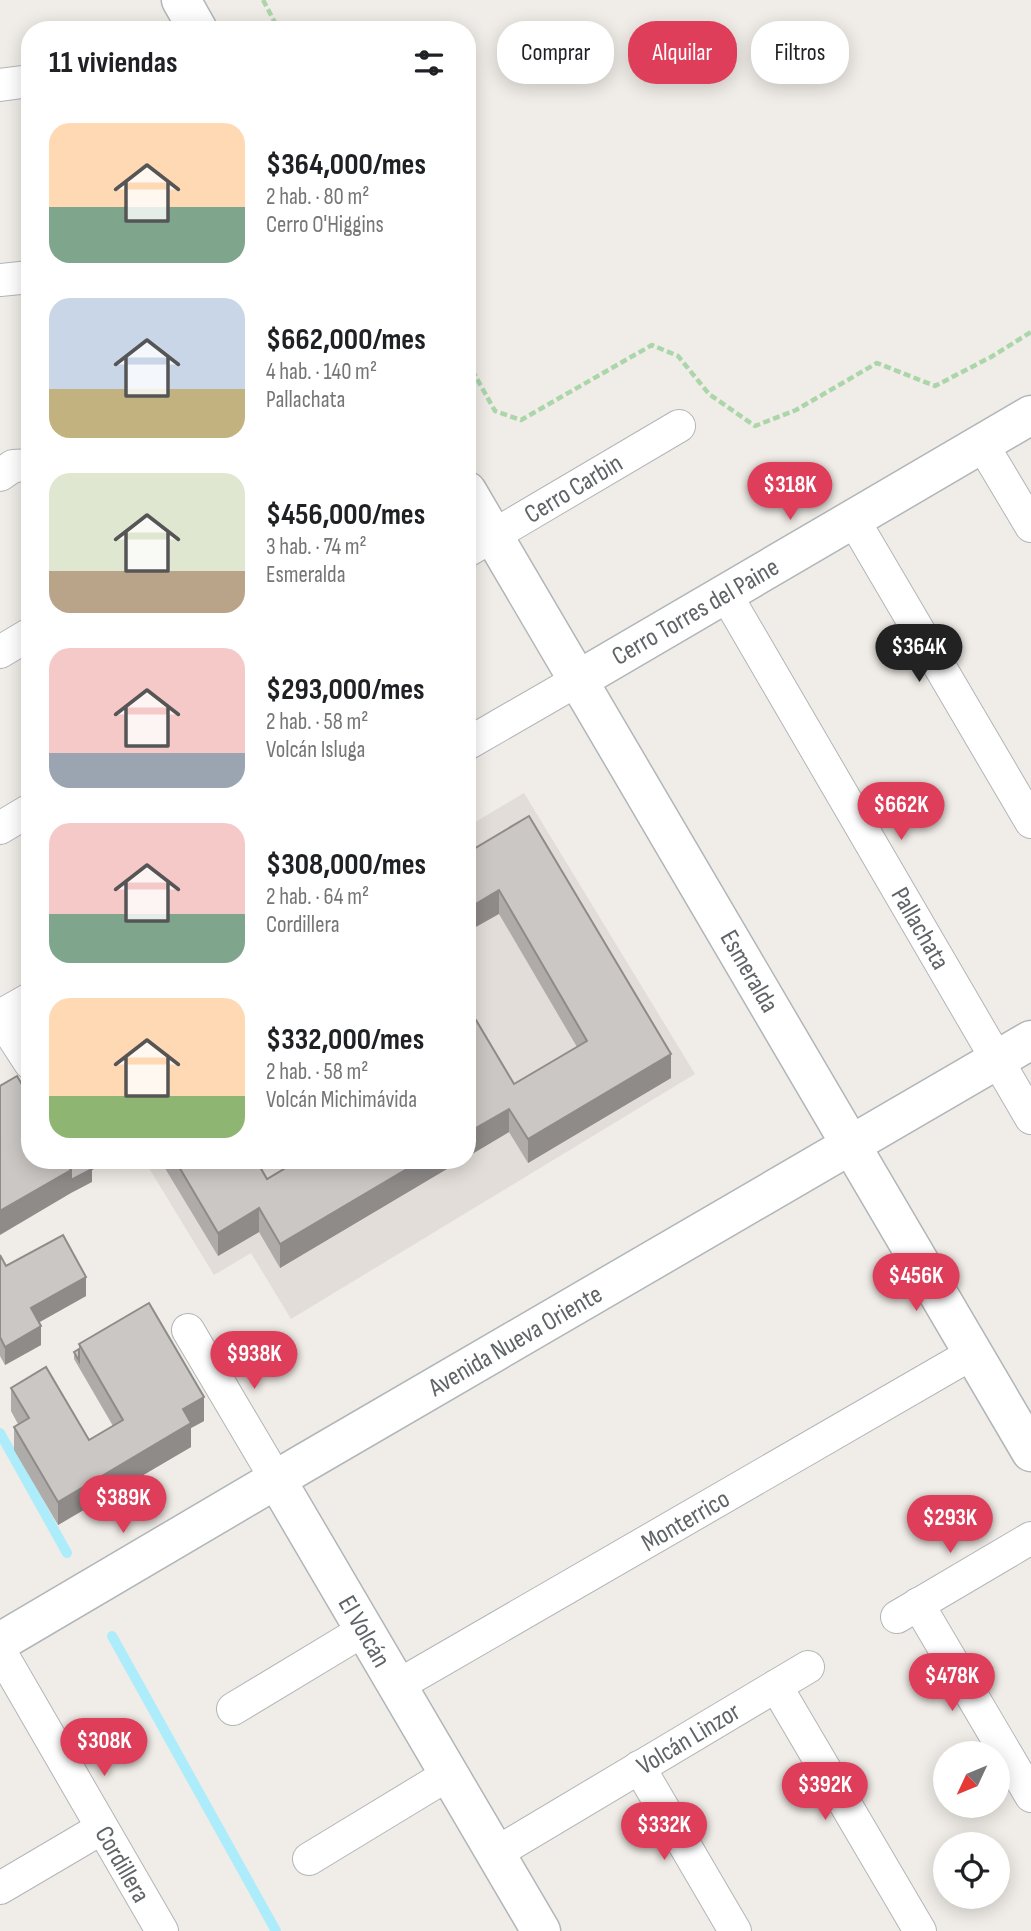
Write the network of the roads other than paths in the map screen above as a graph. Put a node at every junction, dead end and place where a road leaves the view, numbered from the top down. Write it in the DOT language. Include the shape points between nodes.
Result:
graph roads {
  1 [pos="181,0"];
  2 [pos="193,21"];
  3 [pos="21,82"];
  4 [pos="0,85"];
  5 [pos="21,278"];
  6 [pos="0,280"];
  7 [pos="1031,415"];
  8 [pos="679,426"];
  9 [pos="982,444"];
  10 [pos="21,465"];
  11 [pos="0,475"];
  12 [pos="853,519"];
  13 [pos="1031,526"];
  14 [pos="480,543"];
  15 [pos="726,593"];
  16 [pos="21,639"];
  17 [pos="0,652"];
  18 [pos="578,680"];
  19 [pos="476,739"];
  20 [pos="21,815"];
  21 [pos="1031,822"];
  22 [pos="0,828"];
  23 [pos="21,1004"];
  24 [pos="0,1016"];
  25 [pos="1031,1040"];
  26 [pos="21,1049"];
  27 [pos="997,1060"];
  28 [pos="1031,1118"];
  29 [pos="852,1145"];
  30 [pos="188,1330"];
  31 [pos="973,1353"];
  32 [pos="1031,1452"];
  33 [pos="276,1479"];
  34 [pos="1031,1538"];
  35 [pos="365,1630"];
  36 [pos="0,1642"];
  37 [pos="0,1651"];
  38 [pos="808,1667"];
  39 [pos="397,1686"];
  40 [pos="776,1686"];
  41 [pos="233,1709"];
  42 [pos="639,1767"];
  43 [pos="449,1774"];
  44 [pos="1031,1796"];
  45 [pos="102,1828"];
  46 [pos="496,1853"];
  47 [pos="309,1859"];
  48 [pos="0,1888"];
  49 [pos="537,1929"];
  50 [pos="162,1931"];
  51 [pos="735,1931"];
  52 [pos="920,1931"];
  1 -- 2 [label="street"];
  3 -- 4 [label="street"];
  5 -- 6 [label="street"];
  7 -- 9 [label="street, Cerro Torres del Paine"];
  8 -- 14 [label="street, Cerro Carbin"];
  9 -- 12 [label="street, Cerro Torres del Paine"];
  9 -- 13 [label="street"];
  10 -- 11 [label="street"];
  12 -- 15 [label="street, Cerro Torres del Paine"];
  12 -- 21 [label="street"];
  14 -- 18 [label="street, Esmeralda"];
  15 -- 18 [label="street, Cerro Torres del Paine"];
  15 -- 27 [label="street, Pallachata"];
  16 -- 17 [label="street"];
  18 -- 19 [label="street, Cerro Torres del Paine"];
  18 -- 29 [label="street, Esmeralda"];
  20 -- 22 [label="street"];
  23 -- 24 [label="street"];
  24 -- 26 [label="street"];
  25 -- 27 [label="street, Avenida Nueva Oriente"];
  27 -- 28 [label="street, Pallachata"];
  27 -- 29 [label="street, Avenida Nueva Oriente"];
  29 -- 31 [label="street, Esmeralda"];
  29 -- 33 [label="street, Avenida Nueva Oriente"];
  30 -- 33 [label="street, El Volcán"];
  31 -- 32 [label="street, Esmeralda"];
  31 -- 39 [label="street, Monterrico"];
  33 -- 35 [label="street, El Volcán"];
  33 -- 36 [label="street, Avenida Nueva Oriente"];
  34 -- 44 [label="street" via="907,1611"];
  35 -- 39 [label="street, El Volcán"];
  35 -- 41 [label="street"];
  37 -- 45 [label="street, Cordillera"];
  38 -- 40 [label="street, Volcán Linzor"];
  39 -- 43 [label="street, El Volcán"];
  40 -- 42 [label="street, Volcán Linzor"];
  40 -- 52 [label="street"];
  42 -- 46 [label="street, Volcán Linzor"];
  42 -- 51 [label="street"];
  43 -- 46 [label="street, El Volcán"];
  43 -- 47 [label="street"];
  45 -- 48 [label="street"];
  45 -- 50 [label="street, Cordillera"];
  46 -- 49 [label="street, El Volcán"];
}
